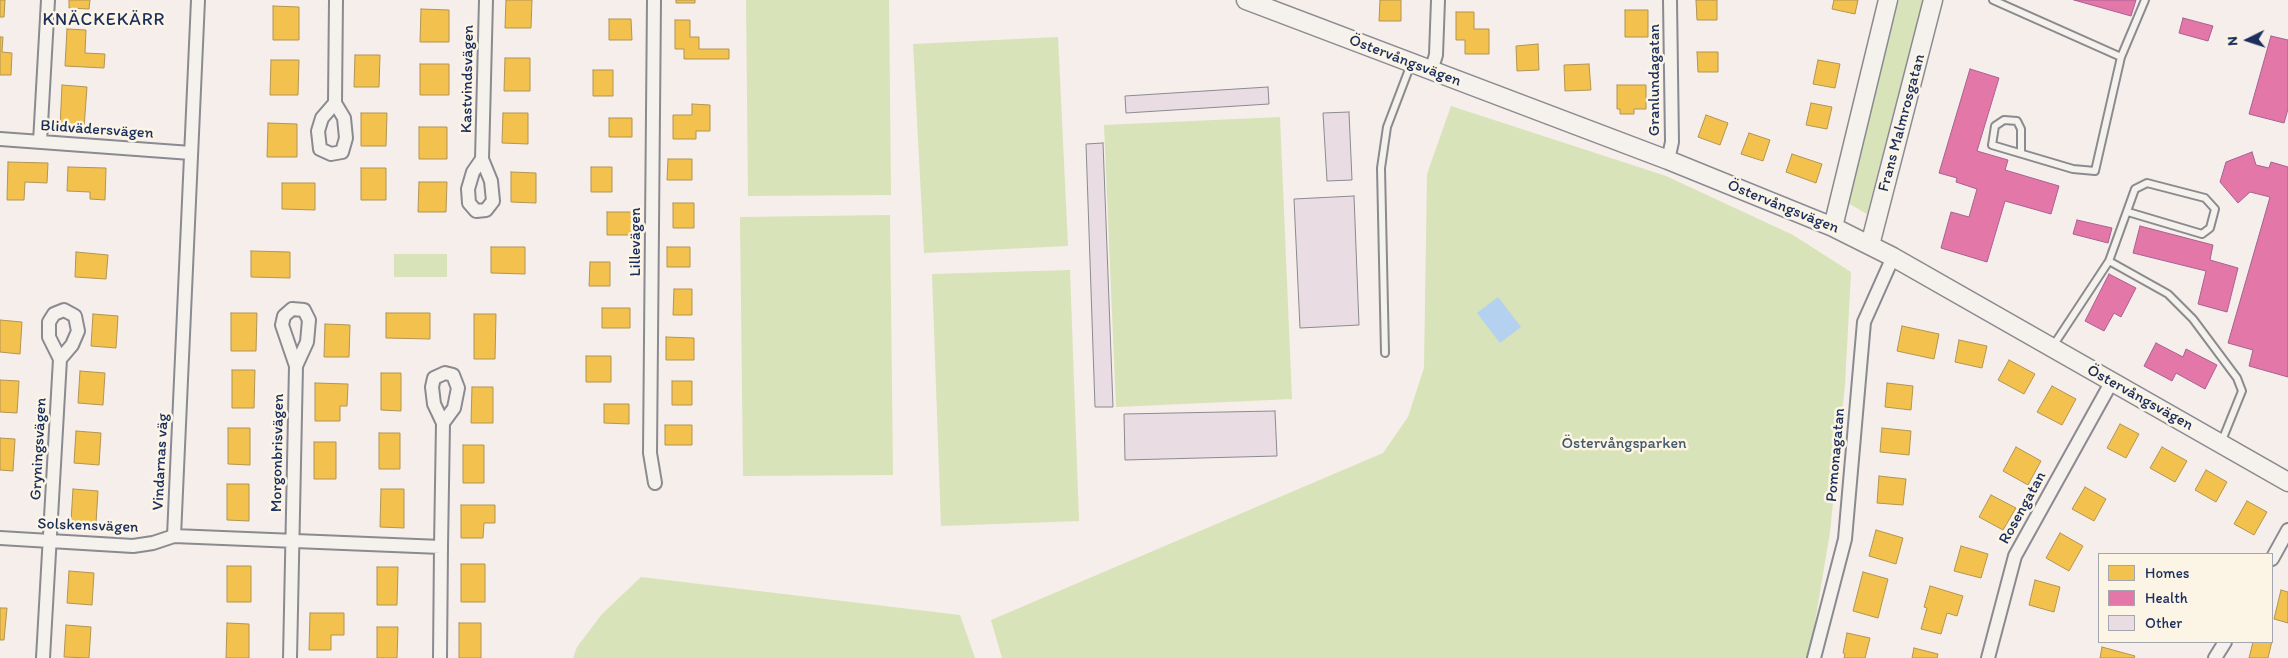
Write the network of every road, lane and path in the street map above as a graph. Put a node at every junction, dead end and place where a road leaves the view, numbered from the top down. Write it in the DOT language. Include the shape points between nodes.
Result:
graph roads {
  1 [pos="48,0"];
  2 [pos="198,0"];
  3 [pos="336,0"];
  4 [pos="486,0"];
  5 [pos="654,0"];
  6 [pos="1246,0"];
  7 [pos="1438,0"];
  8 [pos="1670,0"];
  9 [pos="1888,0"];
  10 [pos="1933,0"];
  11 [pos="1993,0"];
  12 [pos="2145,0"];
  13 [pos="1268,5"];
  14 [pos="2121,57"];
  15 [pos="1411,63"];
  16 [pos="1431,71"];
  17 [pos="335,103"];
  18 [pos="0,139"];
  19 [pos="40,142"];
  20 [pos="191,153"];
  21 [pos="2021,153"];
  22 [pos="482,159"];
  23 [pos="1668,160"];
  24 [pos="2128,212"];
  25 [pos="1833,227"];
  26 [pos="1870,245"];
  27 [pos="1893,257"];
  28 [pos="2108,260"];
  29 [pos="2052,347"];
  30 [pos="1385,353"];
  31 [pos="60,358"];
  32 [pos="296,366"];
  33 [pos="2111,383"];
  34 [pos="442,423"];
  35 [pos="2221,443"];
  36 [pos="2288,482"];
  37 [pos="655,483"];
  38 [pos="2288,530"];
  39 [pos="174,536"];
  40 [pos="0,538"];
  41 [pos="293,541"];
  42 [pos="50,542"];
  43 [pos="441,546"];
  44 [pos="2273,557"];
  45 [pos="2224,643"];
  46 [pos="43,658"];
  47 [pos="290,658"];
  48 [pos="440,658"];
  49 [pos="1814,658"];
  50 [pos="1988,658"];
  51 [pos="2215,658"];
  1 -- 19 [label="street"];
  2 -- 20 [label="street, Vindarnas väg"];
  3 -- 17 [label="street"];
  4 -- 22 [label="street, Kastvindsvägen"];
  5 -- 37 [label="street, Lillevägen" via="650,453"];
  6 -- 13 [label="street, Östervångsvägen"];
  7 -- 16 [label="street" via="1436,55"];
  8 -- 23 [label="street, Granlundagatan" via="1672,142"];
  9 -- 25 [label="street"];
  10 -- 26 [label="street, Frans Malmrosgatan"];
  11 -- 14 [label="lane"];
  12 -- 14 [label="lane"];
  13 -- 15 [label="street, Östervångsvägen"];
  14 -- 21 [label="lane" via="2095,171 2072,169"];
  15 -- 16 [label="street, Östervångsvägen"];
  15 -- 30 [label="lane" via="1387,127 1381,168"];
  16 -- 23 [label="street, Östervångsvägen"];
  18 -- 19 [label="street, Blidvädersvägen"];
  19 -- 20 [label="street, Blidvädersvägen"];
  20 -- 39 [label="street, Vindarnas väg"];
  21 -- 21 [label="lane" via="1992,145 1995,126 2004,120 2017,121 2021,129"];
  23 -- 25 [label="street, Östervångsvägen"];
  24 -- 24 [label="lane" via="2202,234 2210,228 2214,209 2205,198 2147,183 2135,189"];
  24 -- 28 [label="lane"];
  25 -- 26 [label="street, Östervångsvägen"];
  26 -- 27 [label="street, Östervångsvägen"];
  27 -- 29 [label="street, Östervångsvägen"];
  27 -- 49 [label="street, Pomonagatan" via="1864,322 1845,539"];
  28 -- 29 [label="lane"];
  28 -- 35 [label="lane" via="2168,294 2193,319 2237,378 2242,391"];
  29 -- 33 [label="street, Östervångsvägen"];
  31 -- 42 [label="street, Gryningsvägen"];
  32 -- 41 [label="street, Morgonbrisvägen"];
  33 -- 35 [label="street, Östervångsvägen"];
  33 -- 50 [label="street, Rosengatan" via="2015,556"];
  34 -- 43 [label="street"];
  35 -- 36 [label="street, Östervångsvägen"];
  38 -- 44 [label="street"];
  39 -- 41 [label="street"];
  39 -- 42 [label="street, Solskensvägen" via="134,546"];
  40 -- 42 [label="street, Solskensvägen"];
  41 -- 43 [label="street"];
  41 -- 47 [label="street, Morgonbrisvägen"];
  42 -- 46 [label="street, Gryningsvägen"];
  43 -- 48 [label="street"];
  45 -- 51 [label="street"];
}
